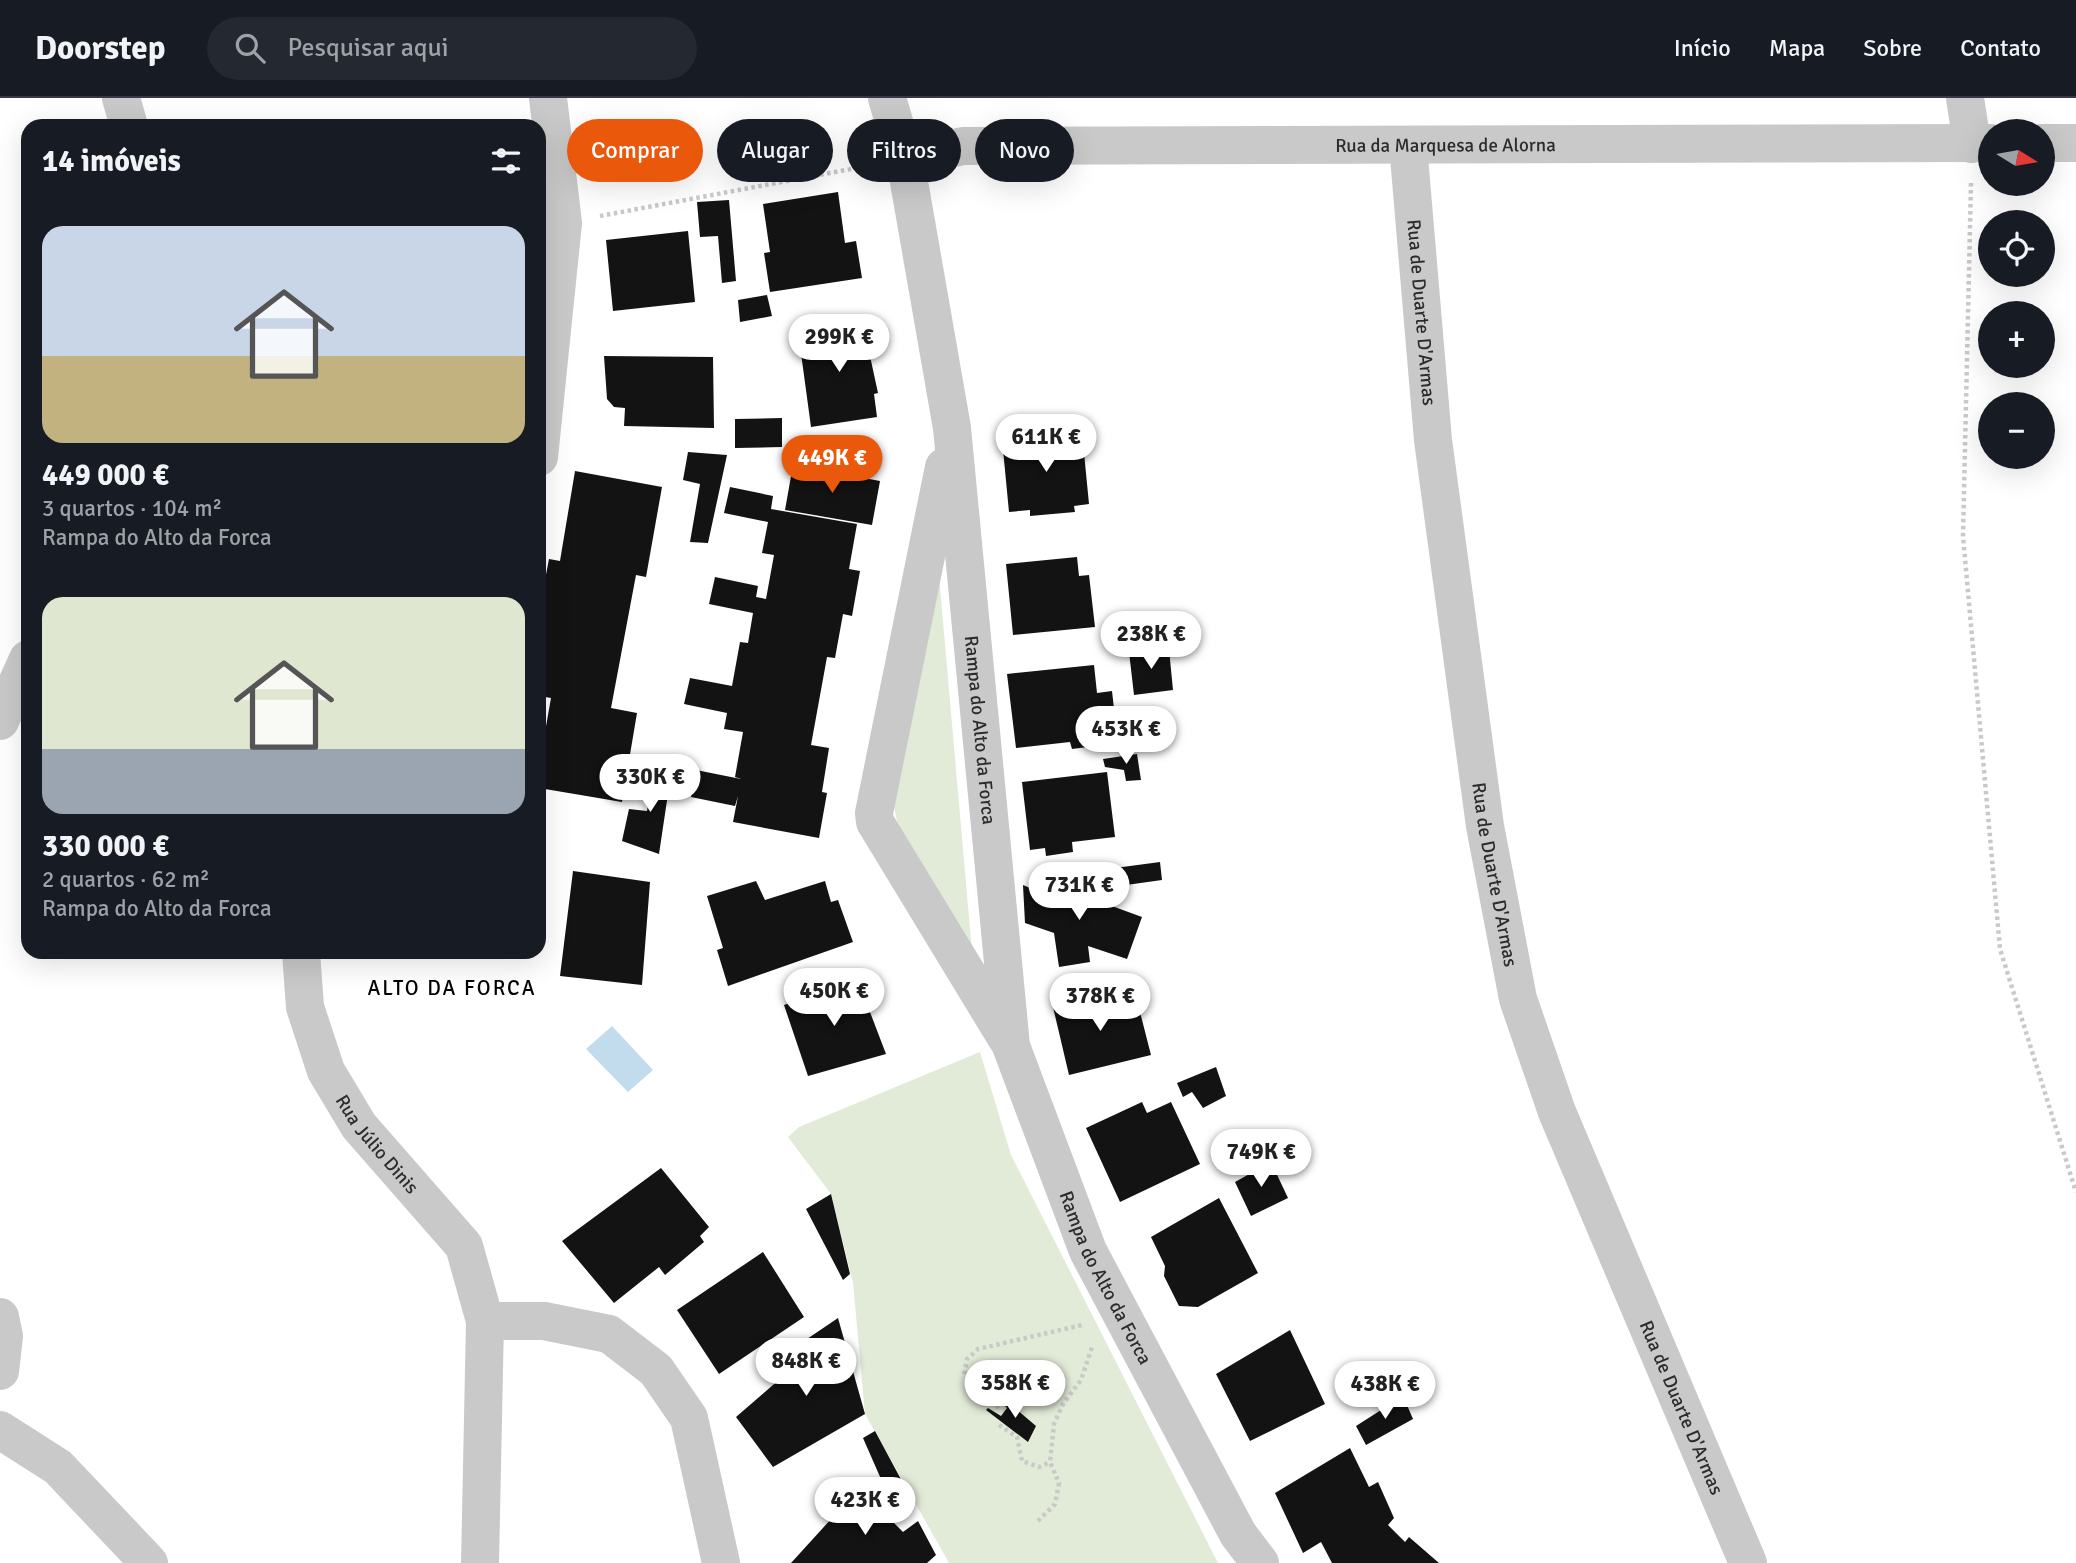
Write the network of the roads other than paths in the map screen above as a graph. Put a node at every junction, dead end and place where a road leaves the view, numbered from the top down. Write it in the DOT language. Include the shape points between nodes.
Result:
graph roads {
  1 [pos="121,98"];
  2 [pos="548,98"];
  3 [pos="887,98"];
  4 [pos="1965,98"];
  5 [pos="127,119"];
  6 [pos="893,119"];
  7 [pos="1978,135"];
  8 [pos="2055,143"];
  9 [pos="2076,143"];
  10 [pos="1978,144"];
  11 [pos="1408,145"];
  12 [pos="961,147"];
  13 [pos="909,182"];
  14 [pos="546,389"];
  15 [pos="952,428"];
  16 [pos="21,675"];
  17 [pos="0,722"];
  18 [pos="302,959"];
  19 [pos="1011,1046"];
  20 [pos="0,1317"];
  21 [pos="485,1321"];
  22 [pos="0,1371"];
  23 [pos="0,1430"];
  24 [pos="149,1563"];
  25 [pos="480,1563"];
  26 [pos="721,1563"];
  27 [pos="1260,1563"];
  28 [pos="1748,1563"];
  1 -- 5 [label="street"];
  2 -- 14 [label="street" via="563,223"];
  3 -- 6 [label="street, Rampa do Alto da Forca"];
  4 -- 7 [label="street"];
  8 -- 9 [label="street"];
  10 -- 11 [label="street, Rua da Marquesa de Alorna"];
  11 -- 12 [label="street, Rua da Marquesa de Alorna"];
  11 -- 28 [label="street, Rua de Duarte D'Armas" via="1433,440 1485,826 1517,999 1557,1112"];
  13 -- 15 [label="street, Rampa do Alto da Forca"];
  15 -- 19 [label="street, Rampa do Alto da Forca"];
  15 -- 19 [label="street" via="874,813"];
  16 -- 17 [label="street"];
  18 -- 21 [label="street, Rua Júlio Dinis" via="305,1007 326,1071 359,1126 464,1246"];
  19 -- 27 [label="street, Rampa do Alto da Forca" via="1114,1325 1238,1534"];
  20 -- 22 [label="street" via="4,1336"];
  21 -- 25 [label="street, Rua Júlio Dinis"];
  21 -- 26 [label="street" via="544,1321 609,1334 656,1370 689,1418"];
  23 -- 24 [label="street" via="58,1467"];
}
